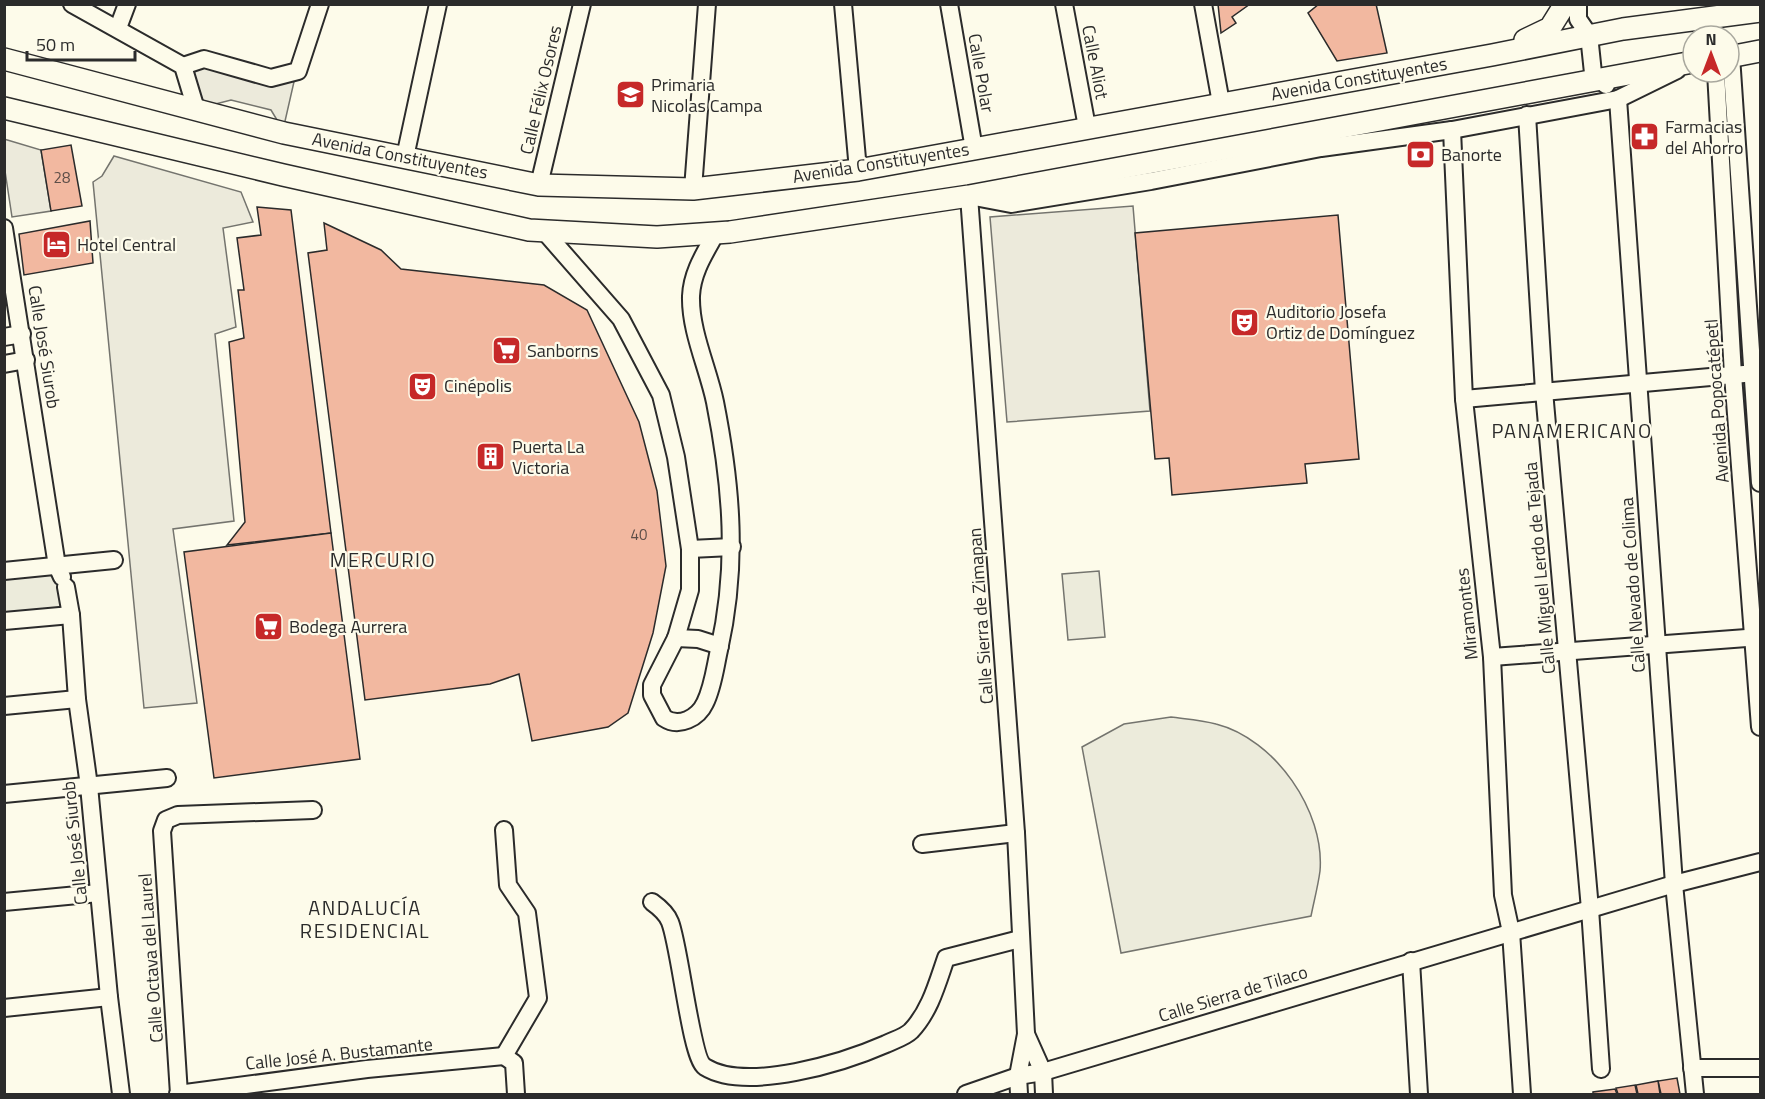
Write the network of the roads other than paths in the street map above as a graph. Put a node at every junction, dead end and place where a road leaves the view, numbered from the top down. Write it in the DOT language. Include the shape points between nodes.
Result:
graph roads {
  1 [pos="72,4"];
  2 [pos="127,4"];
  3 [pos="320,4"];
  4 [pos="438,4"];
  5 [pos="582,4"];
  6 [pos="707,4"];
  7 [pos="843,4"];
  8 [pos="949,4"];
  9 [pos="1064,4"];
  10 [pos="1203,4"];
  11 [pos="1565,4"];
  12 [pos="1578,4"];
  13 [pos="1761,11"];
  14 [pos="118,28"];
  15 [pos="1589,35"];
  16 [pos="1761,51"];
  17 [pos="1741,54"];
  18 [pos="1492,56"];
  19 [pos="4,59"];
  20 [pos="1681,65"];
  21 [pos="183,66"];
  22 [pos="1681,68"];
  23 [pos="1601,80"];
  24 [pos="1717,84"];
  25 [pos="1732,84"];
  26 [pos="1618,99"];
  27 [pos="1221,104"];
  28 [pos="4,108"];
  29 [pos="196,109"];
  30 [pos="1527,115"];
  31 [pos="1087,127"];
  32 [pos="1452,130"];
  33 [pos="974,148"];
  34 [pos="405,157"];
  35 [pos="858,170"];
  36 [pos="539,184"];
  37 [pos="693,189"];
  38 [pos="969,196"];
  39 [pos="4,228"];
  40 [pos="544,231"];
  41 [pos="716,233"];
  42 [pos="22,334"];
  43 [pos="4,338"];
  44 [pos="26,360"];
  45 [pos="4,364"];
  46 [pos="1757,372"];
  47 [pos="1733,375"];
  48 [pos="1637,384"];
  49 [pos="1544,391"];
  50 [pos="1464,399"];
  51 [pos="1761,483"];
  52 [pos="732,547"];
  53 [pos="690,549"];
  54 [pos="114,560"];
  55 [pos="4,571"];
  56 [pos="62,577"];
  57 [pos="71,615"];
  58 [pos="4,621"];
  59 [pos="1758,637"];
  60 [pos="676,638"];
  61 [pos="720,646"];
  62 [pos="1657,646"];
  63 [pos="1567,652"];
  64 [pos="1492,657"];
  65 [pos="77,699"];
  66 [pos="4,706"];
  67 [pos="1761,728"];
  68 [pos="166,778"];
  69 [pos="89,786"];
  70 [pos="4,794"];
  71 [pos="313,810"];
  72 [pos="504,830"];
  73 [pos="1016,833"];
  74 [pos="922,844"];
  75 [pos="1761,862"];
  76 [pos="1674,884"];
  77 [pos="99,892"];
  78 [pos="4,902"];
  79 [pos="652,902"];
  80 [pos="1590,909"];
  81 [pos="1511,932"];
  82 [pos="1020,939"];
  83 [pos="1411,961"];
  84 [pos="109,997"];
  85 [pos="4,1008"];
  86 [pos="1026,1034"];
  87 [pos="504,1056"];
  88 [pos="1692,1068"];
  89 [pos="1761,1068"];
  90 [pos="1601,1069"];
  91 [pos="1043,1072"];
  92 [pos="1018,1076"];
  93 [pos="213,1091"];
  94 [pos="178,1094"];
  95 [pos="121,1095"];
  96 [pos="516,1095"];
  97 [pos="966,1095"];
  98 [pos="1019,1095"];
  99 [pos="1044,1095"];
  100 [pos="1419,1095"];
  101 [pos="1522,1095"];
  102 [pos="1695,1095"];
  1 -- 14 [label="street"];
  2 -- 14 [label="street"];
  3 -- 21 [label="street" via="298,71 271,78 204,59"];
  4 -- 34 [label="street"];
  5 -- 36 [label="street, Calle Félix Osores"];
  6 -- 37 [label="street"];
  7 -- 35 [label="street"];
  8 -- 33 [label="street, Calle Polar"];
  9 -- 31 [label="street, Calle Aliot"];
  10 -- 27 [label="street"];
  11 -- 18 [label="main road" via="1550,28"];
  12 -- 15 [label="street" via="1578,19"];
  13 -- 15 [label="main road, Avenida Constituyentes"];
  14 -- 21 [label="street"];
  15 -- 18 [label="main road, Avenida Constituyentes"];
  15 -- 23 [label="street" via="1593,73"];
  16 -- 17 [label="main road"];
  18 -- 27 [label="main road, Avenida Constituyentes"];
  19 -- 29 [label="main road, Avenida Constituyentes"];
  20 -- 23 [label="main road"];
  21 -- 29 [label="street"];
  22 -- 26 [label="street"];
  23 -- 26 [label="street"];
  23 -- 38 [label="main road"];
  24 -- 47 [label="street, Avenida Popocatépetl"];
  25 -- 46 [label="street, Avenida Popocatépetl"];
  26 -- 30 [label="street"];
  26 -- 48 [label="street, Calle Nevado de Colima"];
  27 -- 31 [label="main road, Avenida Constituyentes"];
  28 -- 40 [label="main road" via="283,176"];
  29 -- 34 [label="main road, Avenida Constituyentes" via="284,133"];
  30 -- 32 [label="street"];
  30 -- 49 [label="street, Calle Miguel Lerdo de Tejada"];
  31 -- 33 [label="main road, Avenida Constituyentes"];
  32 -- 38 [label="street" via="1321,148 1011,204"];
  32 -- 50 [label="street, Miramontes"];
  33 -- 35 [label="main road, Avenida Constituyentes"];
  34 -- 36 [label="main road, Avenida Constituyentes"];
  35 -- 37 [label="main road, Avenida Constituyentes"];
  36 -- 37 [label="main road, Avenida Constituyentes"];
  38 -- 41 [label="main road"];
  38 -- 73 [label="street, Calle Sierra de Zimapan"];
  39 -- 42 [label="street, Calle José Siurob"];
  40 -- 41 [label="main road" via="657,237"];
  40 -- 53 [label="street" via="621,319 661,395 676,457"];
  41 -- 52 [label="street" via="696,272 691,297 730,489"];
  42 -- 43 [label="street"];
  42 -- 44 [label="street, Calle José Siurob"];
  44 -- 45 [label="street"];
  44 -- 56 [label="street, Calle José Siurob"];
  46 -- 47 [label="street"];
  46 -- 51 [label="street, Avenida Popocatépetl"];
  47 -- 48 [label="street"];
  47 -- 59 [label="street, Avenida Popocatépetl"];
  48 -- 49 [label="street"];
  48 -- 62 [label="street, Calle Nevado de Colima"];
  49 -- 50 [label="street"];
  49 -- 63 [label="street, Calle Miguel Lerdo de Tejada"];
  50 -- 64 [label="street, Miramontes"];
  52 -- 53 [label="street"];
  52 -- 61 [label="street"];
  53 -- 60 [label="street" via="690,590"];
  54 -- 56 [label="street"];
  55 -- 56 [label="street"];
  56 -- 57 [label="street, Calle José Siurob"];
  57 -- 58 [label="street"];
  57 -- 65 [label="street, Calle José Siurob"];
  59 -- 62 [label="street"];
  59 -- 67 [label="street, Avenida Popocatépetl"];
  60 -- 61 [label="street"];
  60 -- 61 [label="street" via="652,685 655,704 668,721 692,718 704,705"];
  62 -- 63 [label="street"];
  62 -- 76 [label="street, Calle Nevado de Colima"];
  63 -- 64 [label="street"];
  63 -- 80 [label="street, Calle Miguel Lerdo de Tejada"];
  64 -- 81 [label="street, Miramontes" via="1503,895"];
  65 -- 66 [label="street"];
  65 -- 69 [label="street, Calle José Siurob"];
  68 -- 69 [label="street"];
  69 -- 70 [label="street"];
  69 -- 77 [label="street, Calle José Siurob"];
  71 -- 94 [label="street, Calle Octava del Laurel" via="178,815 166,820 162,831"];
  72 -- 87 [label="street" via="508,885 527,913 538,998"];
  73 -- 74 [label="street"];
  73 -- 82 [label="street, Calle Sierra de Zimapan"];
  75 -- 76 [label="street, Calle Sierra de Tilaco"];
  76 -- 80 [label="street, Calle Sierra de Tilaco"];
  76 -- 88 [label="street, Calle Nevado de Colima"];
  77 -- 78 [label="street"];
  77 -- 84 [label="street, Calle José Siurob"];
  79 -- 82 [label="street" via="670,920 695,1051 703,1066 724,1075 771,1076 853,1059 909,1033 928,1009 946,958"];
  80 -- 81 [label="street, Calle Sierra de Tilaco"];
  80 -- 90 [label="street, Calle Miguel Lerdo de Tejada"];
  81 -- 83 [label="street, Calle Sierra de Tilaco"];
  81 -- 101 [label="street, Miramontes"];
  82 -- 86 [label="street, Calle Sierra de Zimapan"];
  83 -- 91 [label="street, Calle Sierra de Tilaco"];
  83 -- 100 [label="street"];
  84 -- 85 [label="street"];
  84 -- 95 [label="street, Calle José Siurob"];
  86 -- 91 [label="street, Calle Sierra de Zimapan"];
  86 -- 92 [label="street, Calle Sierra de Zimapan"];
  87 -- 93 [label="street, Calle José A. Bustamante" via="367,1069"];
  87 -- 96 [label="street" via="514,1063"];
  88 -- 89 [label="street"];
  88 -- 102 [label="street, Calle Nevado de Colima"];
  91 -- 92 [label="street, Calle Sierra de Tilaco"];
  91 -- 99 [label="street, Calle Sierra de Zimapan"];
  92 -- 97 [label="street, Calle Sierra de Tilaco"];
  92 -- 98 [label="street, Calle Sierra de Zimapan"];
  93 -- 94 [label="street, Calle José A. Bustamante"];
}
